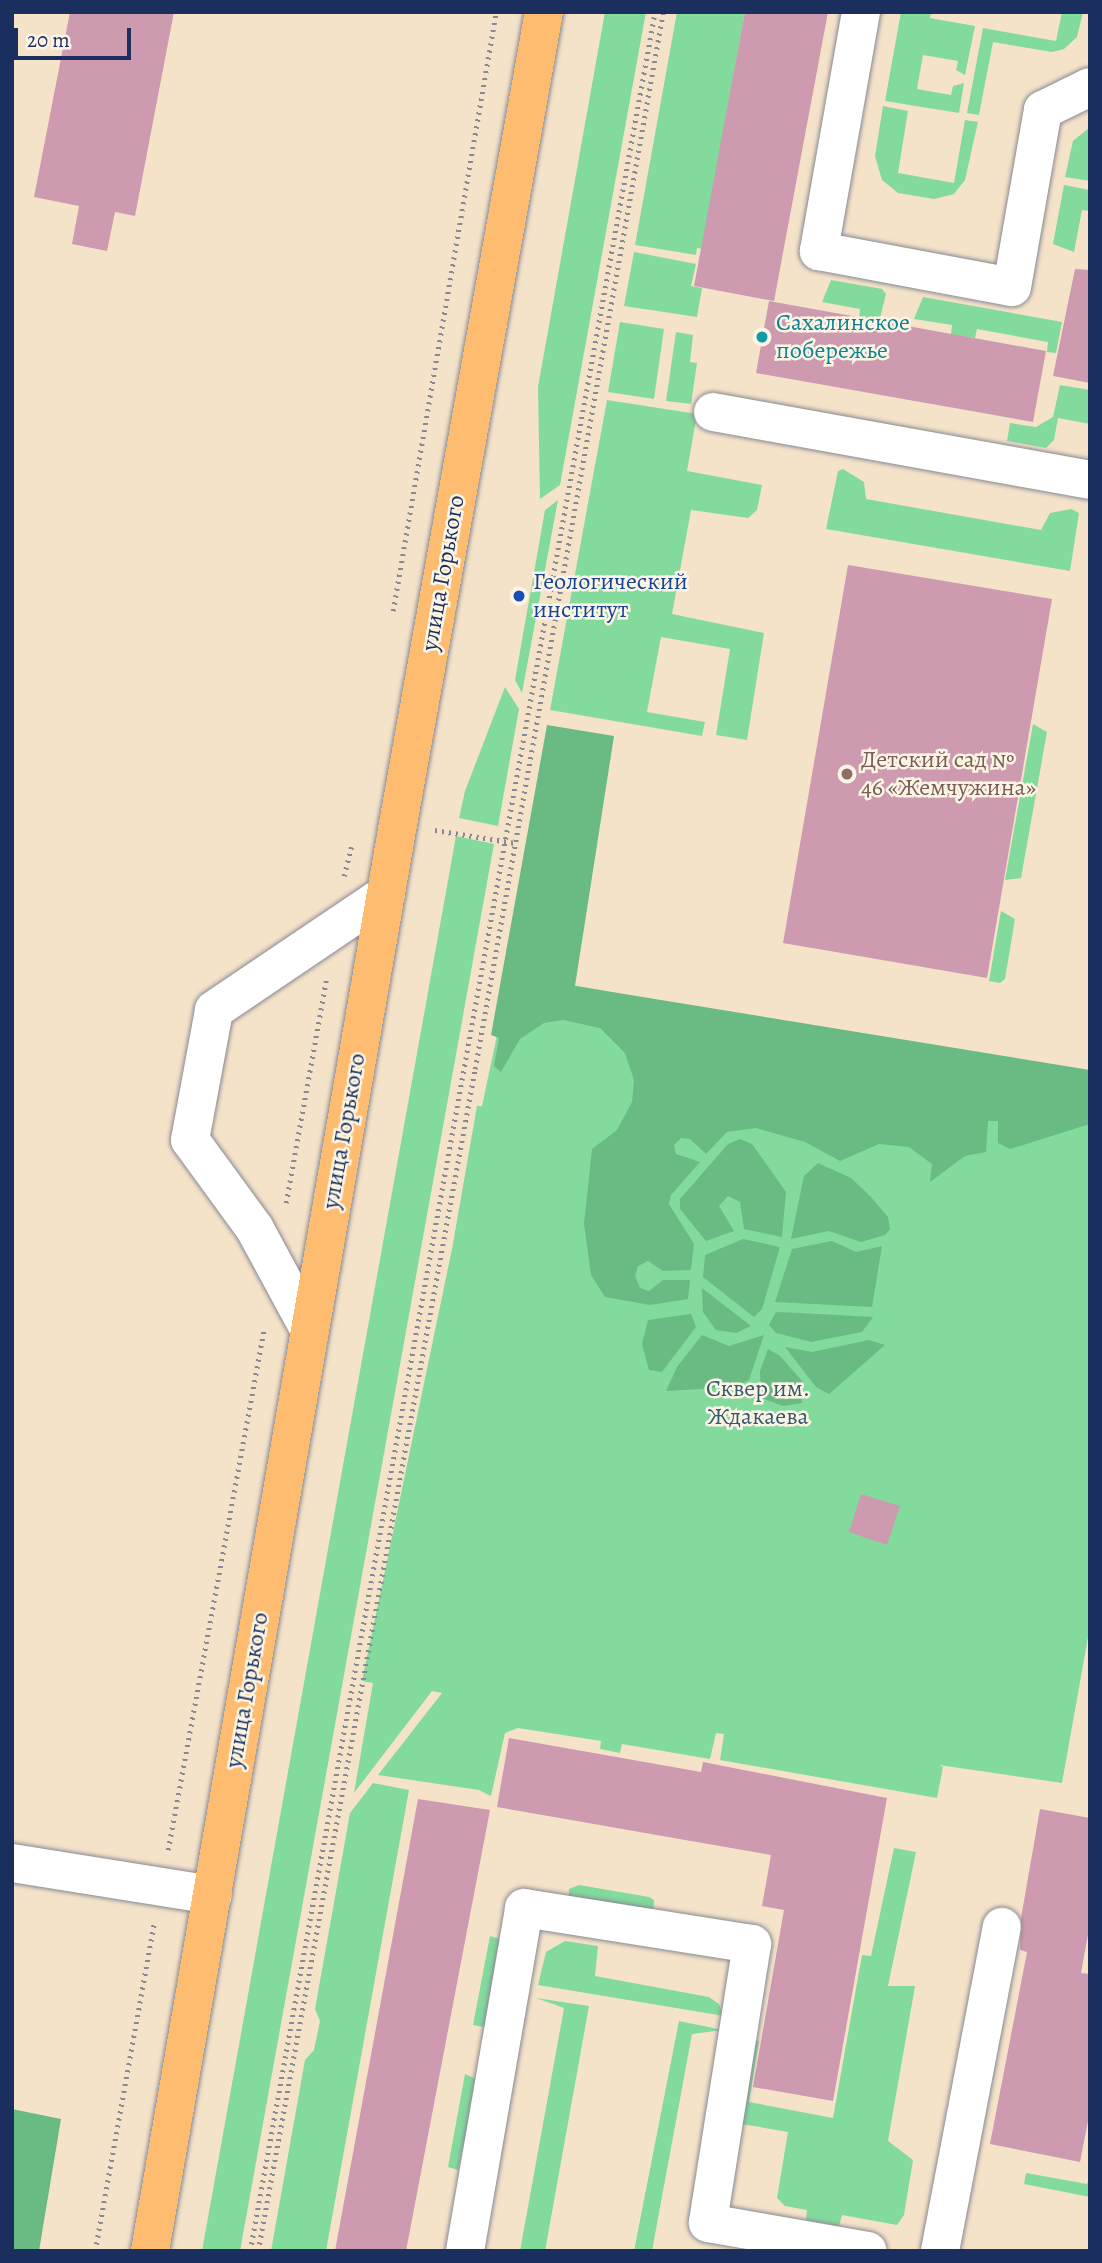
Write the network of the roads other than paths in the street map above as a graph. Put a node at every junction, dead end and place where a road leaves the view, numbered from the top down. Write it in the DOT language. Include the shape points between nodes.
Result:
graph roads {
  1 [pos="544,12"];
  2 [pos="861,12"];
  3 [pos="1089,83"];
  4 [pos="713,412"];
  5 [pos="1090,481"];
  6 [pos="386,894"];
  7 [pos="309,1329"];
  8 [pos="12,1863"];
  9 [pos="212,1895"];
  10 [pos="1002,1927"];
  11 [pos="706,2237"];
  12 [pos="150,2251"];
  13 [pos="465,2251"];
  14 [pos="868,2251"];
  15 [pos="940,2251"];
  1 -- 6 [label="main road, улица Горького"];
  2 -- 3 [label="street" via="819,251 1012,287 1043,110"];
  4 -- 5 [label="street"];
  6 -- 7 [label="main road, улица Горького"];
  6 -- 7 [label="street" via="214,1010 190,1140 256,1229"];
  7 -- 9 [label="main road, улица Горького"];
  8 -- 9 [label="street"];
  9 -- 12 [label="main road, улица Горького"];
  10 -- 15 [label="street"];
  11 -- 13 [label="street" via="751,1944 524,1908"];
  11 -- 14 [label="street"];
}
